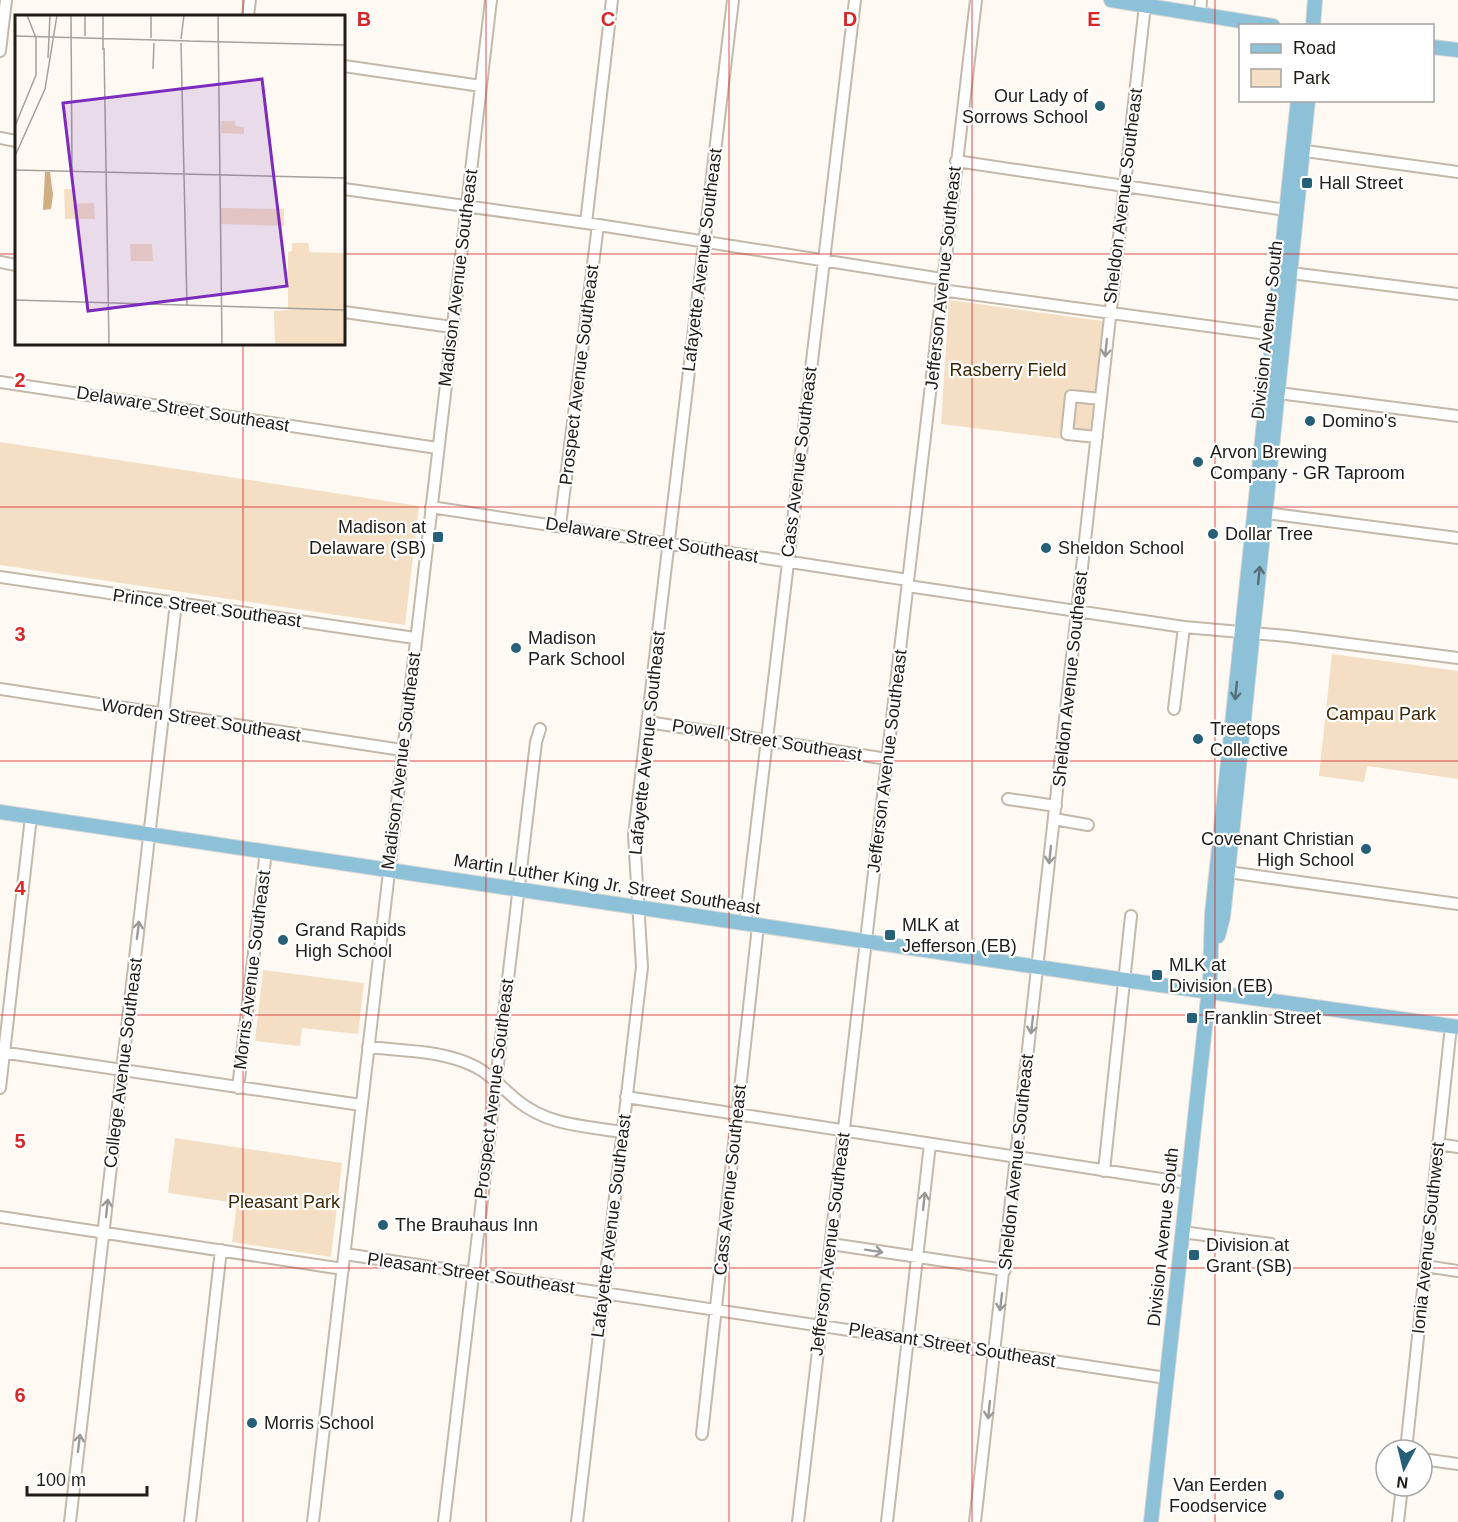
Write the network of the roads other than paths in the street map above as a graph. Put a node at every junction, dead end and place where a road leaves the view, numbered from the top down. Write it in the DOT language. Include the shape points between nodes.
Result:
graph roads {
  1 [pos="6,0"];
  2 [pos="250,0"];
  3 [pos="491,0"];
  4 [pos="612,0"];
  5 [pos="733,0"];
  6 [pos="855,0"];
  7 [pos="976,0"];
  8 [pos="1111,0"];
  9 [pos="1315,0"];
  10 [pos="1145,5"];
  11 [pos="1200,7"];
  12 [pos="248,15"];
  13 [pos="4,18"];
  14 [pos="15,20"];
  15 [pos="1265,24"];
  16 [pos="1313,24"];
  17 [pos="1434,47"];
  18 [pos="0,51"];
  19 [pos="1458,51"];
  20 [pos="345,66"];
  21 [pos="481,86"];
  22 [pos="1298,102"];
  23 [pos="1308,102"];
  24 [pos="0,138"];
  25 [pos="15,141"];
  26 [pos="1298,150"];
  27 [pos="956,161"];
  28 [pos="1458,172"];
  29 [pos="1124,185"];
  30 [pos="345,189"];
  31 [pos="467,206"];
  32 [pos="1286,210"];
  33 [pos="586,223"];
  34 [pos="598,225"];
  35 [pos="705,241"];
  36 [pos="823,261"];
  37 [pos="0,262"];
  38 [pos="15,265"];
  39 [pos="1285,272"];
  40 [pos="942,284"];
  41 [pos="1458,294"];
  42 [pos="345,312"];
  43 [pos="1110,314"];
  44 [pos="452,327"];
  45 [pos="1278,336"];
  46 [pos="0,382"];
  47 [pos="1272,392"];
  48 [pos="1101,399"];
  49 [pos="1458,416"];
  50 [pos="1097,437"];
  51 [pos="437,448"];
  52 [pos="431,507"];
  53 [pos="1260,512"];
  54 [pos="560,525"];
  55 [pos="1458,538"];
  56 [pos="669,544"];
  57 [pos="788,561"];
  58 [pos="0,577"];
  59 [pos="908,583"];
  60 [pos="176,603"];
  61 [pos="1077,610"];
  62 [pos="1184,627"];
  63 [pos="1247,633"];
  64 [pos="415,638"];
  65 [pos="1458,658"];
  66 [pos="0,689"];
  67 [pos="1174,709"];
  68 [pos="165,714"];
  69 [pos="648,722"];
  70 [pos="540,729"];
  71 [pos="767,741"];
  72 [pos="402,750"];
  73 [pos="887,759"];
  74 [pos="1008,799"];
  75 [pos="1056,806"];
  76 [pos="0,812"];
  77 [pos="31,817"];
  78 [pos="1054,819"];
  79 [pos="1088,825"];
  80 [pos="150,834"];
  81 [pos="266,851"];
  82 [pos="388,868"];
  83 [pos="1222,871"];
  84 [pos="518,889"];
  85 [pos="1458,904"];
  86 [pos="638,907"];
  87 [pos="1131,916"];
  88 [pos="752,925"];
  89 [pos="866,940"];
  90 [pos="1038,966"];
  91 [pos="1125,980"];
  92 [pos="1208,992"];
  93 [pos="1454,1027"];
  94 [pos="368,1047"];
  95 [pos="2,1052"];
  96 [pos="122,1069"];
  97 [pos="495,1079"];
  98 [pos="0,1088"];
  99 [pos="238,1088"];
  100 [pos="626,1097"];
  101 [pos="361,1105"];
  102 [pos="737,1115"];
  103 [pos="843,1131"];
  104 [pos="622,1132"];
  105 [pos="930,1144"];
  106 [pos="1437,1144"];
  107 [pos="1458,1147"];
  108 [pos="1017,1157"];
  109 [pos="1104,1171"];
  110 [pos="1187,1183"];
  111 [pos="0,1217"];
  112 [pos="104,1232"];
  113 [pos="1182,1232"];
  114 [pos="831,1244"];
  115 [pos="1271,1244"];
  116 [pos="221,1250"];
  117 [pos="345,1254"];
  118 [pos="918,1258"];
  119 [pos="1425,1266"];
  120 [pos="343,1269"];
  121 [pos="1005,1270"];
  122 [pos="1458,1271"];
  123 [pos="473,1273"];
  124 [pos="602,1292"];
  125 [pos="717,1310"];
  126 [pos="820,1325"];
  127 [pos="909,1339"];
  128 [pos="995,1352"];
  129 [pos="1166,1378"];
  130 [pos="702,1434"];
  131 [pos="1407,1438"];
  132 [pos="1434,1461"];
  133 [pos="1458,1464"];
  134 [pos="1401,1498"];
  135 [pos="70,1522"];
  136 [pos="190,1522"];
  137 [pos="313,1522"];
  138 [pos="444,1522"];
  139 [pos="577,1522"];
  140 [pos="798,1522"];
  141 [pos="887,1522"];
  142 [pos="975,1522"];
  143 [pos="1151,1522"];
  144 [pos="1398,1522"];
  1 -- 13 [label="street"];
  2 -- 12 [label="street"];
  3 -- 21 [label="street, Madison Avenue Southeast"];
  4 -- 33 [label="street"];
  5 -- 35 [label="street, Lafayette Avenue Southeast"];
  6 -- 36 [label="street, Cass Avenue Southeast"];
  7 -- 27 [label="street, Jefferson Avenue Southeast"];
  8 -- 10 [label="main road"];
  9 -- 16 [label="main road"];
  10 -- 11 [label="main road"];
  10 -- 29 [label="street, Sheldon Avenue Southeast"];
  11 -- 15 [label="main road"];
  13 -- 14 [label="street"];
  13 -- 18 [label="street"];
  17 -- 19 [label="main road"];
  20 -- 21 [label="street"];
  21 -- 31 [label="street, Madison Avenue Southeast"];
  22 -- 26 [label="main road, Division Avenue South"];
  23 -- 26 [label="main road, Division Avenue South"];
  24 -- 25 [label="street"];
  26 -- 28 [label="street"];
  26 -- 32 [label="main road, Division Avenue South"];
  26 -- 39 [label="main road, Division Avenue South"];
  27 -- 29 [label="street"];
  27 -- 40 [label="street, Jefferson Avenue Southeast"];
  29 -- 32 [label="street"];
  29 -- 43 [label="street, Sheldon Avenue Southeast"];
  30 -- 31 [label="street"];
  31 -- 33 [label="street"];
  31 -- 44 [label="street, Madison Avenue Southeast"];
  32 -- 39 [label="main road, Division Avenue South"];
  33 -- 34 [label="street"];
  34 -- 35 [label="street"];
  34 -- 54 [label="street, Prospect Avenue Southeast"];
  35 -- 36 [label="street"];
  35 -- 56 [label="street, Lafayette Avenue Southeast"];
  36 -- 40 [label="street"];
  36 -- 57 [label="street, Cass Avenue Southeast"];
  37 -- 38 [label="street"];
  39 -- 41 [label="street"];
  39 -- 45 [label="main road, Division Avenue South"];
  40 -- 43 [label="street"];
  40 -- 59 [label="street, Jefferson Avenue Southeast"];
  42 -- 44 [label="street"];
  43 -- 45 [label="street"];
  43 -- 48 [label="street, Sheldon Avenue Southeast, one-way"];
  44 -- 51 [label="street, Madison Avenue Southeast"];
  45 -- 47 [label="main road, Division Avenue South"];
  46 -- 51 [label="street, Delaware Street Southeast"];
  47 -- 49 [label="street"];
  47 -- 53 [label="main road, Division Avenue South"];
  48 -- 50 [label="street, Sheldon Avenue Southeast"];
  48 -- 50 [label="street" via="1071,396 1067,434"];
  50 -- 61 [label="street, Sheldon Avenue Southeast"];
  51 -- 52 [label="street, Madison Avenue Southeast"];
  52 -- 54 [label="street, Delaware Street Southeast"];
  52 -- 64 [label="street, Madison Avenue Southeast"];
  53 -- 55 [label="street"];
  53 -- 63 [label="main road, Division Avenue South"];
  54 -- 56 [label="street, Delaware Street Southeast"];
  56 -- 57 [label="street, Delaware Street Southeast"];
  56 -- 69 [label="street, Lafayette Avenue Southeast"];
  57 -- 59 [label="street, Delaware Street Southeast"];
  57 -- 71 [label="street, Cass Avenue Southeast"];
  58 -- 60 [label="street, Prince Street Southeast"];
  59 -- 61 [label="street, Delaware Street Southeast"];
  59 -- 73 [label="street, Jefferson Avenue Southeast"];
  60 -- 64 [label="street, Prince Street Southeast"];
  60 -- 68 [label="street, College Avenue Southeast"];
  61 -- 62 [label="street, Delaware Street Southeast"];
  61 -- 75 [label="street, Sheldon Avenue Southeast"];
  62 -- 63 [label="street, Delaware Street Southeast"];
  62 -- 67 [label="street"];
  63 -- 65 [label="street, Delaware Street Southeast"];
  63 -- 83 [label="main road, Division Avenue South"];
  64 -- 72 [label="street, Madison Avenue Southeast"];
  66 -- 68 [label="street, Worden Street Southeast"];
  68 -- 72 [label="street, Worden Street Southeast"];
  68 -- 80 [label="street, College Avenue Southeast"];
  69 -- 71 [label="street, Powell Street Southeast"];
  69 -- 86 [label="street, Lafayette Avenue Southeast" via="634,835"];
  70 -- 84 [label="street, Prospect Avenue Southeast"];
  71 -- 73 [label="street, Powell Street Southeast"];
  71 -- 88 [label="street, Cass Avenue Southeast"];
  72 -- 82 [label="street, Madison Avenue Southeast"];
  73 -- 89 [label="street, Jefferson Avenue Southeast"];
  74 -- 75 [label="street"];
  75 -- 78 [label="street, Sheldon Avenue Southeast"];
  76 -- 77 [label="main road, Martin Luther King Jr. Street Southeast"];
  77 -- 80 [label="main road, Martin Luther King Jr. Street Southeast"];
  77 -- 95 [label="street"];
  78 -- 79 [label="street"];
  78 -- 90 [label="street, Sheldon Avenue Southeast, one-way"];
  80 -- 81 [label="main road, Martin Luther King Jr. Street Southeast"];
  96 -- 80 [label="street, College Avenue Southeast, one-way"];
  81 -- 82 [label="main road, Martin Luther King Jr. Street Southeast"];
  81 -- 99 [label="street, Morris Avenue Southeast"];
  82 -- 84 [label="main road, Martin Luther King Jr. Street Southeast"];
  82 -- 94 [label="street, Madison Avenue Southeast"];
  83 -- 85 [label="street"];
  83 -- 92 [label="main road, Division Avenue South" via="1212,914"];
  84 -- 86 [label="main road, Martin Luther King Jr. Street Southeast"];
  84 -- 97 [label="street, Prospect Avenue Southeast"];
  86 -- 88 [label="main road, Martin Luther King Jr. Street Southeast"];
  86 -- 100 [label="street, Lafayette Avenue Southeast" via="642,967"];
  87 -- 91 [label="street"];
  88 -- 89 [label="main road, Martin Luther King Jr. Street Southeast"];
  88 -- 102 [label="street, Cass Avenue Southeast"];
  89 -- 90 [label="main road, Martin Luther King Jr. Street Southeast"];
  89 -- 103 [label="street, Jefferson Avenue Southeast"];
  90 -- 91 [label="main road, Martin Luther King Jr. Street Southeast"];
  90 -- 108 [label="street, Sheldon Avenue Southeast, one-way"];
  91 -- 92 [label="main road, Martin Luther King Jr. Street Southeast"];
  91 -- 109 [label="street"];
  92 -- 93 [label="main road, Martin Luther King Jr. Street Southeast"];
  92 -- 110 [label="main road, Division Avenue South"];
  93 -- 106 [label="street, Ionia Avenue Southwest"];
  94 -- 97 [label="street" via="453,1058"];
  94 -- 101 [label="street, Madison Avenue Southeast"];
  95 -- 96 [label="street"];
  95 -- 98 [label="street"];
  96 -- 99 [label="street"];
  112 -- 96 [label="street, College Avenue Southeast, one-way"];
  97 -- 104 [label="street" via="518,1101 544,1117"];
  97 -- 123 [label="street, Prospect Avenue Southeast"];
  99 -- 101 [label="street"];
  100 -- 102 [label="street"];
  100 -- 104 [label="street, Lafayette Avenue Southeast"];
  101 -- 117 [label="street, Madison Avenue Southeast"];
  102 -- 103 [label="street"];
  102 -- 125 [label="street, Cass Avenue Southeast"];
  103 -- 105 [label="street"];
  103 -- 114 [label="street, Jefferson Avenue Southeast"];
  104 -- 124 [label="street, Lafayette Avenue Southeast"];
  105 -- 108 [label="street"];
  118 -- 105 [label="street, one-way"];
  106 -- 107 [label="street"];
  106 -- 119 [label="street, Ionia Avenue Southwest"];
  108 -- 109 [label="street"];
  108 -- 121 [label="street, Sheldon Avenue Southeast"];
  109 -- 110 [label="street"];
  110 -- 113 [label="main road, Division Avenue South"];
  111 -- 112 [label="street, Pleasant Street Southeast"];
  112 -- 116 [label="street, Pleasant Street Southeast"];
  135 -- 112 [label="street, College Avenue Southeast, one-way"];
  113 -- 115 [label="street"];
  113 -- 129 [label="main road, Division Avenue South"];
  114 -- 118 [label="street, one-way"];
  114 -- 126 [label="street, Jefferson Avenue Southeast"];
  116 -- 120 [label="street, Pleasant Street Southeast"];
  116 -- 136 [label="street"];
  117 -- 120 [label="street, Madison Avenue Southeast"];
  117 -- 123 [label="street, Pleasant Street Southeast"];
  118 -- 121 [label="street"];
  118 -- 127 [label="street"];
  119 -- 122 [label="street"];
  119 -- 131 [label="street, Ionia Avenue Southwest"];
  120 -- 137 [label="street, Madison Avenue Southeast"];
  121 -- 128 [label="street, Sheldon Avenue Southeast, one-way"];
  123 -- 124 [label="street, Pleasant Street Southeast"];
  123 -- 138 [label="street, Prospect Avenue Southeast"];
  124 -- 125 [label="street, Pleasant Street Southeast"];
  124 -- 139 [label="street, Lafayette Avenue Southeast"];
  125 -- 126 [label="street, Pleasant Street Southeast"];
  125 -- 130 [label="street, Cass Avenue Southeast"];
  126 -- 127 [label="street, Pleasant Street Southeast"];
  126 -- 140 [label="street, Jefferson Avenue Southeast"];
  127 -- 128 [label="street, Pleasant Street Southeast"];
  127 -- 141 [label="street"];
  128 -- 129 [label="street, Pleasant Street Southeast"];
  128 -- 142 [label="street, Sheldon Avenue Southeast, one-way"];
  129 -- 143 [label="main road, Division Avenue South"];
  132 -- 133 [label="street"];
  134 -- 144 [label="street"];
}
